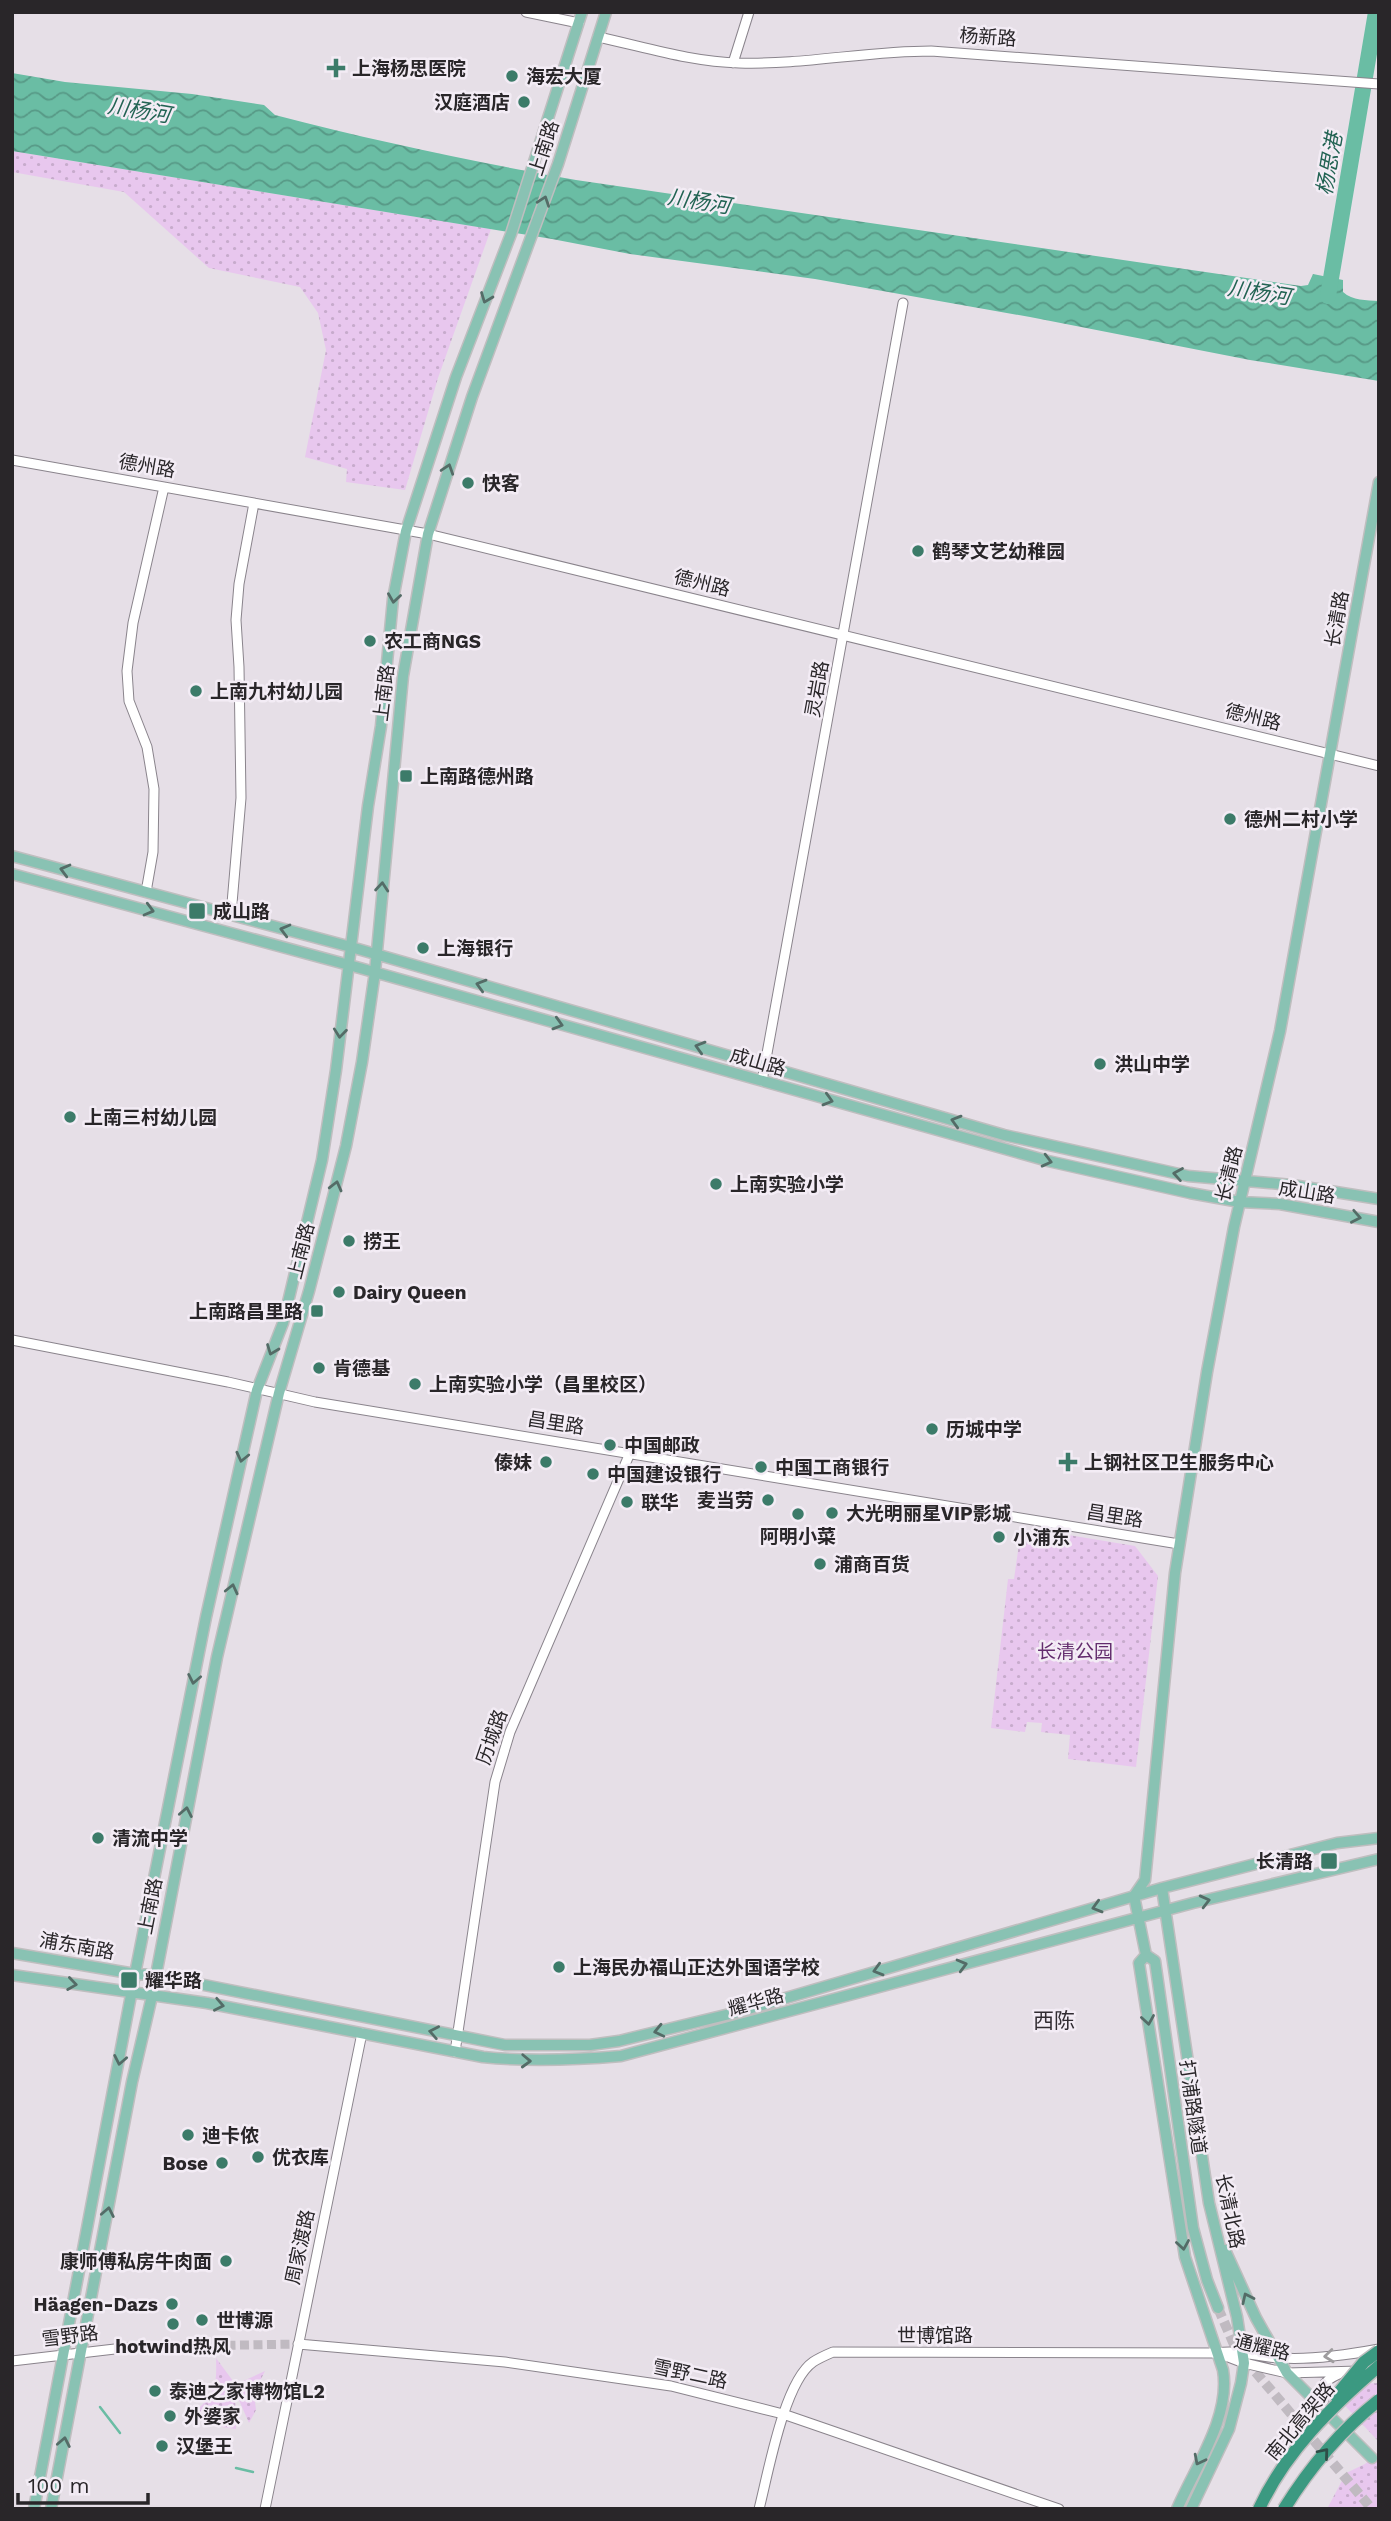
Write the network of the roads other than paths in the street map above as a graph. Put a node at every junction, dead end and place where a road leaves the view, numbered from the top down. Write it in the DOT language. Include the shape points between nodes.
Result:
graph roads {
  1 [pos="526,12"];
  2 [pos="606,12"];
  3 [pos="748,12"];
  4 [pos="580,18"];
  5 [pos="598,37"];
  6 [pos="733,63"];
  7 [pos="1379,84"];
  8 [pos="903,303"];
  9 [pos="12,460"];
  10 [pos="1379,482"];
  11 [pos="164,486"];
  12 [pos="254,503"];
  13 [pos="406,531"];
  14 [pos="428,534"];
  15 [pos="845,635"];
  16 [pos="1331,753"];
  17 [pos="1379,766"];
  18 [pos="12,856"];
  19 [pos="12,874"];
  20 [pos="146,892"];
  21 [pos="230,915"];
  22 [pos="351,947"];
  23 [pos="376,955"];
  24 [pos="349,965"];
  25 [pos="375,972"];
  26 [pos="766,1066"];
  27 [pos="762,1081"];
  28 [pos="1245,1182"];
  29 [pos="1379,1199"];
  30 [pos="1240,1202"];
  31 [pos="1379,1222"];
  32 [pos="12,1340"];
  33 [pos="257,1390"];
  34 [pos="279,1393"];
  35 [pos="630,1453"];
  36 [pos="1179,1544"];
  37 [pos="1379,1838"];
  38 [pos="1379,1859"];
  39 [pos="1145,1880"];
  40 [pos="1162,1888"];
  41 [pos="1134,1896"];
  42 [pos="1166,1911"];
  43 [pos="1139,1918"];
  44 [pos="12,1953"];
  45 [pos="1146,1955"];
  46 [pos="135,1974"];
  47 [pos="12,1975"];
  48 [pos="155,1975"];
  49 [pos="132,1993"];
  50 [pos="152,1996"];
  51 [pos="362,2033"];
  52 [pos="457,2036"];
  53 [pos="455,2052"];
  54 [pos="1218,2235"];
  55 [pos="1218,2308"];
  56 [pos="298,2344"];
  57 [pos="132,2347"];
  58 [pos="1379,2350"];
  59 [pos="82,2351"];
  60 [pos="63,2353"];
  61 [pos="1217,2353"];
  62 [pos="1243,2357"];
  63 [pos="1279,2358"];
  64 [pos="12,2361"];
  65 [pos="1379,2368"];
  66 [pos="1342,2372"];
  67 [pos="1287,2373"];
  68 [pos="1379,2400"];
  69 [pos="1324,2408"];
  70 [pos="783,2414"];
  71 [pos="1316,2426"];
  72 [pos="1372,2458"];
  73 [pos="34,2509"];
  74 [pos="51,2509"];
  75 [pos="265,2509"];
  76 [pos="759,2509"];
  77 [pos="1059,2509"];
  78 [pos="1177,2509"];
  79 [pos="1191,2509"];
  80 [pos="1259,2509"];
  81 [pos="1284,2509"];
  1 -- 4 [label="street"];
  2 -- 5 [label="main road, 上南路"];
  3 -- 6 [label="street"];
  4 -- 13 [label="main road, 上南路, one-way" via="511,234 456,377"];
  5 -- 6 [label="street, 杨新路"];
  14 -- 5 [label="main road, 上南路, one-way"];
  6 -- 7 [label="street, 杨新路" via="931,51"];
  8 -- 15 [label="street, 灵岩路"];
  9 -- 11 [label="street, 德州路"];
  10 -- 16 [label="main road, 长清路"];
  11 -- 12 [label="street, 德州路"];
  11 -- 20 [label="street" via="133,623 127,671 129,701 147,747 154,789 153,852"];
  12 -- 13 [label="street, 德州路"];
  12 -- 21 [label="street" via="236,620 241,798"];
  13 -- 14 [label="street, 德州路"];
  13 -- 22 [label="main road, 上南路, one-way" via="393,599"];
  14 -- 15 [label="street, 德州路"];
  23 -- 14 [label="main road, 上南路, one-way" via="403,676"];
  15 -- 16 [label="street, 德州路"];
  15 -- 26 [label="street, 灵岩路"];
  16 -- 17 [label="street, 德州路"];
  16 -- 28 [label="main road, 长清路" via="1280,1031"];
  20 -- 18 [label="main road, 成山路, one-way"];
  19 -- 24 [label="main road, 成山路, one-way"];
  20 -- 21 [label="main road, 成山路"];
  22 -- 21 [label="main road, 成山路, one-way"];
  22 -- 23 [label="main road, 成山路"];
  22 -- 24 [label="main road, 上南路"];
  23 -- 25 [label="main road, 上南路"];
  26 -- 23 [label="main road, 成山路, one-way"];
  24 -- 25 [label="main road, 成山路"];
  24 -- 33 [label="main road, 上南路, one-way" via="322,1160 283,1323"];
  25 -- 27 [label="main road, 成山路, one-way"];
  34 -- 25 [label="main road, 上南路, one-way" via="346,1146"];
  26 -- 27 [label="street, 灵岩路"];
  28 -- 26 [label="main road, 成山路, one-way" via="1155,1170 1004,1135"];
  27 -- 30 [label="main road, 成山路, one-way" via="1048,1161"];
  28 -- 29 [label="main road, 成山路"];
  28 -- 30 [label="main road, 长清路"];
  30 -- 31 [label="main road, 成山路, one-way" via="1280,1204"];
  30 -- 36 [label="main road, 长清路"];
  32 -- 33 [label="street, 昌里路"];
  33 -- 34 [label="street, 昌里路"];
  33 -- 46 [label="main road, 上南路, one-way" via="206,1617"];
  34 -- 35 [label="street, 昌里路"];
  48 -- 34 [label="main road, 上南路, one-way" via="217,1657"];
  35 -- 36 [label="street, 昌里路"];
  35 -- 52 [label="street, 历城路" via="505,1744 495,1782"];
  36 -- 39 [label="main road, 长清路"];
  37 -- 40 [label="main road, 耀华路" via="1337,1843"];
  42 -- 38 [label="main road, 耀华路, one-way"];
  39 -- 40 [label="main road"];
  39 -- 41 [label="main road, 长清路"];
  40 -- 41 [label="main road, 耀华路"];
  40 -- 42 [label="main road"];
  41 -- 43 [label="main road"];
  41 -- 52 [label="main road, 耀华路, one-way" via="738,2012 619,2040 505,2045"];
  42 -- 43 [label="main road, 耀华路"];
  42 -- 54 [label="main road, 长清北路" via="1207,2191"];
  43 -- 45 [label="main road"];
  53 -- 43 [label="main road, 耀华路, one-way" via="563,2062 621,2056"];
  44 -- 46 [label="main road, 浦东南路"];
  45 -- 55 [label="main road, 打浦路隧道" via="1155,1961 1193,2228"];
  45 -- 61 [label="main road, one-way" via="1139,1963 1185,2257"];
  46 -- 48 [label="main road, 耀华路"];
  46 -- 49 [label="main road, 上南路"];
  47 -- 49 [label="main road, 浦东南路, one-way"];
  48 -- 50 [label="main road, 上南路"];
  52 -- 48 [label="main road, 耀华路, one-way"];
  49 -- 50 [label="main road, 耀华路"];
  49 -- 60 [label="main road, 上南路, one-way"];
  50 -- 51 [label="main road, 耀华路, one-way"];
  59 -- 50 [label="main road, 上南路, one-way"];
  51 -- 53 [label="main road, 耀华路"];
  51 -- 56 [label="street, 周家渡路"];
  52 -- 53 [label="street, 历城路"];
  54 -- 62 [label="main road, 长清北路"];
  63 -- 54 [label="main road, one-way"];
  56 -- 70 [label="street, 雪野二路" via="505,2362 671,2386"];
  56 -- 75 [label="street, 周家渡路"];
  57 -- 59 [label="street, 雪野路"];
  58 -- 63 [label="street, 通耀路, one-way"];
  58 -- 71 [label="highway, bridge" via="1338,2393"];
  59 -- 60 [label="street, 雪野路"];
  74 -- 59 [label="main road, 上南路, one-way"];
  60 -- 64 [label="street, 雪野路"];
  60 -- 73 [label="main road, 上南路"];
  61 -- 62 [label="street, 通耀路"];
  61 -- 70 [label="street, 世博馆路" via="833,2352 811,2362"];
  61 -- 78 [label="main road, one-way" via="1226,2385 1223,2402"];
  62 -- 63 [label="street, 通耀路"];
  62 -- 67 [label="street, 通耀路"];
  62 -- 79 [label="main road, 长清北路" via="1229,2429"];
  63 -- 67 [label="main road"];
  65 -- 66 [label="street, 通耀路"];
  65 -- 71 [label="highway, 南北高架路, bridge"];
  66 -- 67 [label="street, 通耀路"];
  66 -- 69 [label="street" via="1327,2379 1321,2390"];
  67 -- 69 [label="main road"];
  81 -- 68 [label="highway, 南北高架路, one-way, bridge" via="1331,2444"];
  69 -- 72 [label="main road"];
  70 -- 76 [label="street, 世博馆路"];
  70 -- 77 [label="street, 雪野二路"];
  71 -- 80 [label="highway, 南北高架路, bridge"];
}
